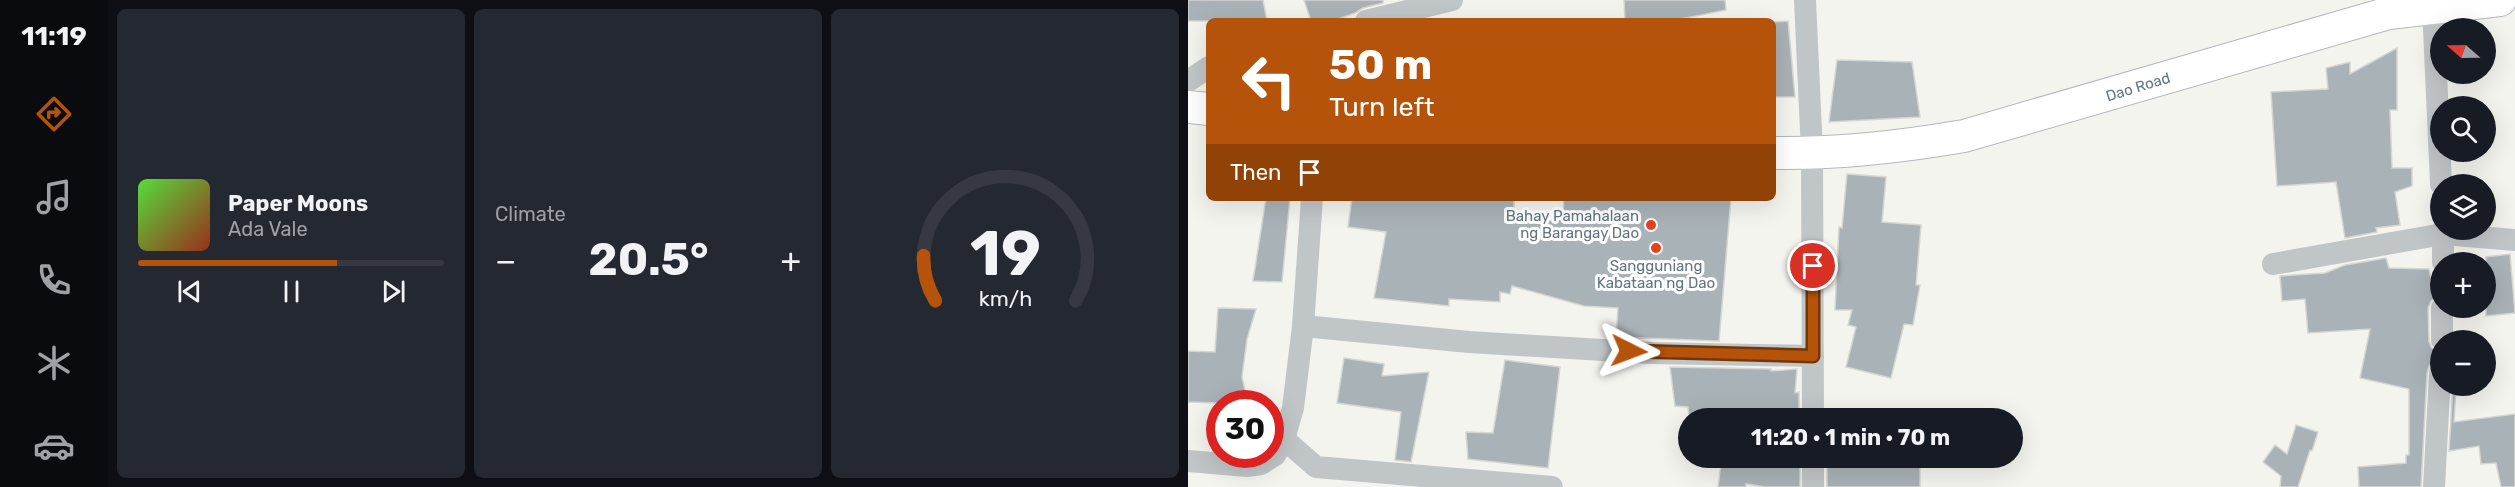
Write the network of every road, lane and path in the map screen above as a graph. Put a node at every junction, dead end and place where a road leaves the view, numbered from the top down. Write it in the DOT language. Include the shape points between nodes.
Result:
graph roads {
  1 [pos="1452,0"];
  2 [pos="1804,0"];
  3 [pos="2500,0"];
  4 [pos="2433,7"];
  5 [pos="1378,18"];
  6 [pos="1206,69"];
  7 [pos="1188,81"];
  8 [pos="1188,107"];
  9 [pos="1206,109"];
  10 [pos="1776,153"];
  11 [pos="1812,153"];
  12 [pos="2441,174"];
  13 [pos="1312,201"];
  14 [pos="2430,234"];
  15 [pos="2496,238"];
  16 [pos="2515,240"];
  17 [pos="2273,264"];
  18 [pos="1303,326"];
  19 [pos="1813,356"];
  20 [pos="2439,396"];
  21 [pos="1813,408"];
  22 [pos="1284,439"];
  23 [pos="1188,461"];
  24 [pos="1206,463"];
  25 [pos="1813,468"];
  26 [pos="1540,486"];
  27 [pos="1813,487"];
  28 [pos="2434,487"];
  1 -- 5 [label="street"];
  2 -- 11 [label="street"];
  3 -- 4 [label="street, Dao Road"];
  4 -- 11 [label="street, Dao Road" via="2389,13 1964,136 1893,148"];
  4 -- 12 [label="street"];
  6 -- 7 [label="street"];
  8 -- 9 [label="street"];
  10 -- 11 [label="street, Dao Road"];
  11 -- 19 [label="street"];
  13 -- 18 [label="street"];
  14 -- 17 [label="street"];
  15 -- 16 [label="street"];
  18 -- 19 [label="street" via="1469,342 1652,353"];
  18 -- 22 [label="street" via="1293,408"];
  19 -- 21 [label="street"];
  20 -- 28 [label="street"];
  22 -- 26 [label="street" via="1316,467"];
  23 -- 24 [label="street"];
  25 -- 27 [label="street"];
}
